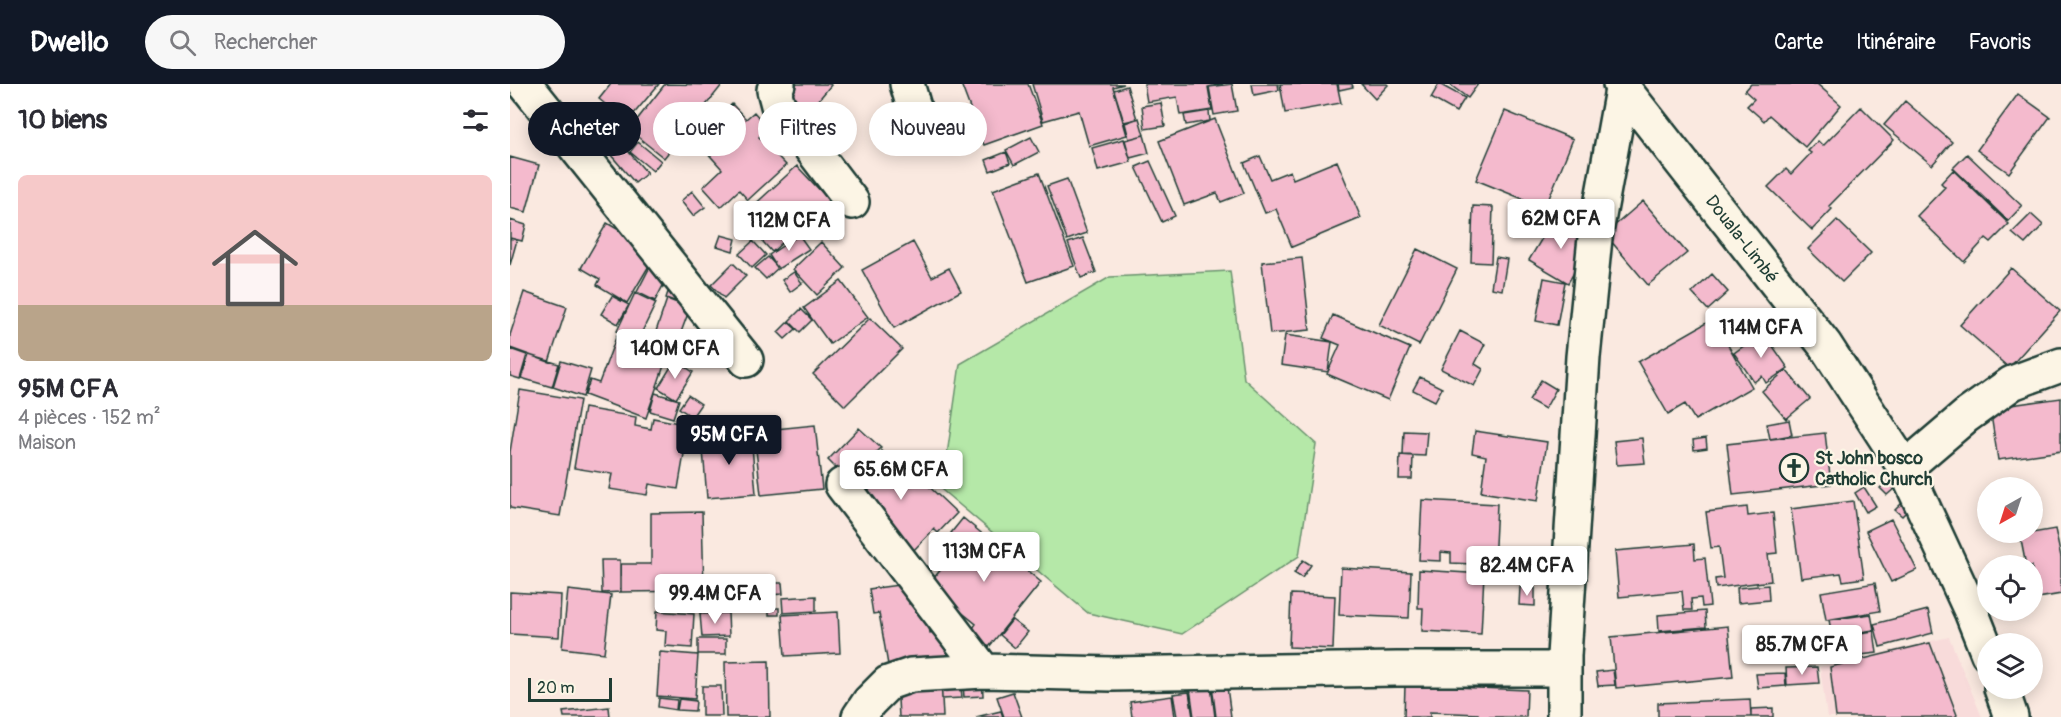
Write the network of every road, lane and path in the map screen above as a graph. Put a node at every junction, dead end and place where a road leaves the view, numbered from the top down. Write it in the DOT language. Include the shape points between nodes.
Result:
graph roads {
  1 [pos="525,84"];
  2 [pos="778,84"];
  3 [pos="908,84"];
  4 [pos="1622,85"];
  5 [pos="913,102"];
  6 [pos="852,202"];
  7 [pos="746,360"];
  8 [pos="2061,365"];
  9 [pos="1905,468"];
  10 [pos="842,485"];
  11 [pos="1980,633"];
  12 [pos="1564,669"];
  13 [pos="984,671"];
  14 [pos="2005,699"];
  15 [pos="859,717"];
  16 [pos="1564,717"];
  17 [pos="2012,717"];
  1 -- 7 [label="main road"];
  2 -- 6 [label="main road" via="774,90 778,105"];
  3 -- 5 [label="main road"];
  4 -- 9 [label="main road, Douala-Limbé" via="1825,345"];
  4 -- 12 [label="main road" via="1596,238 1584,357"];
  8 -- 9 [label="main road" via="2012,383"];
  9 -- 11 [label="main road, Douala-Limbé"];
  10 -- 13 [label="main road"];
  12 -- 13 [label="main road" via="1112,674"];
  12 -- 16 [label="main road"];
  13 -- 15 [label="main road" via="910,675 888,683"];
  14 -- 17 [label="main road"];
}
